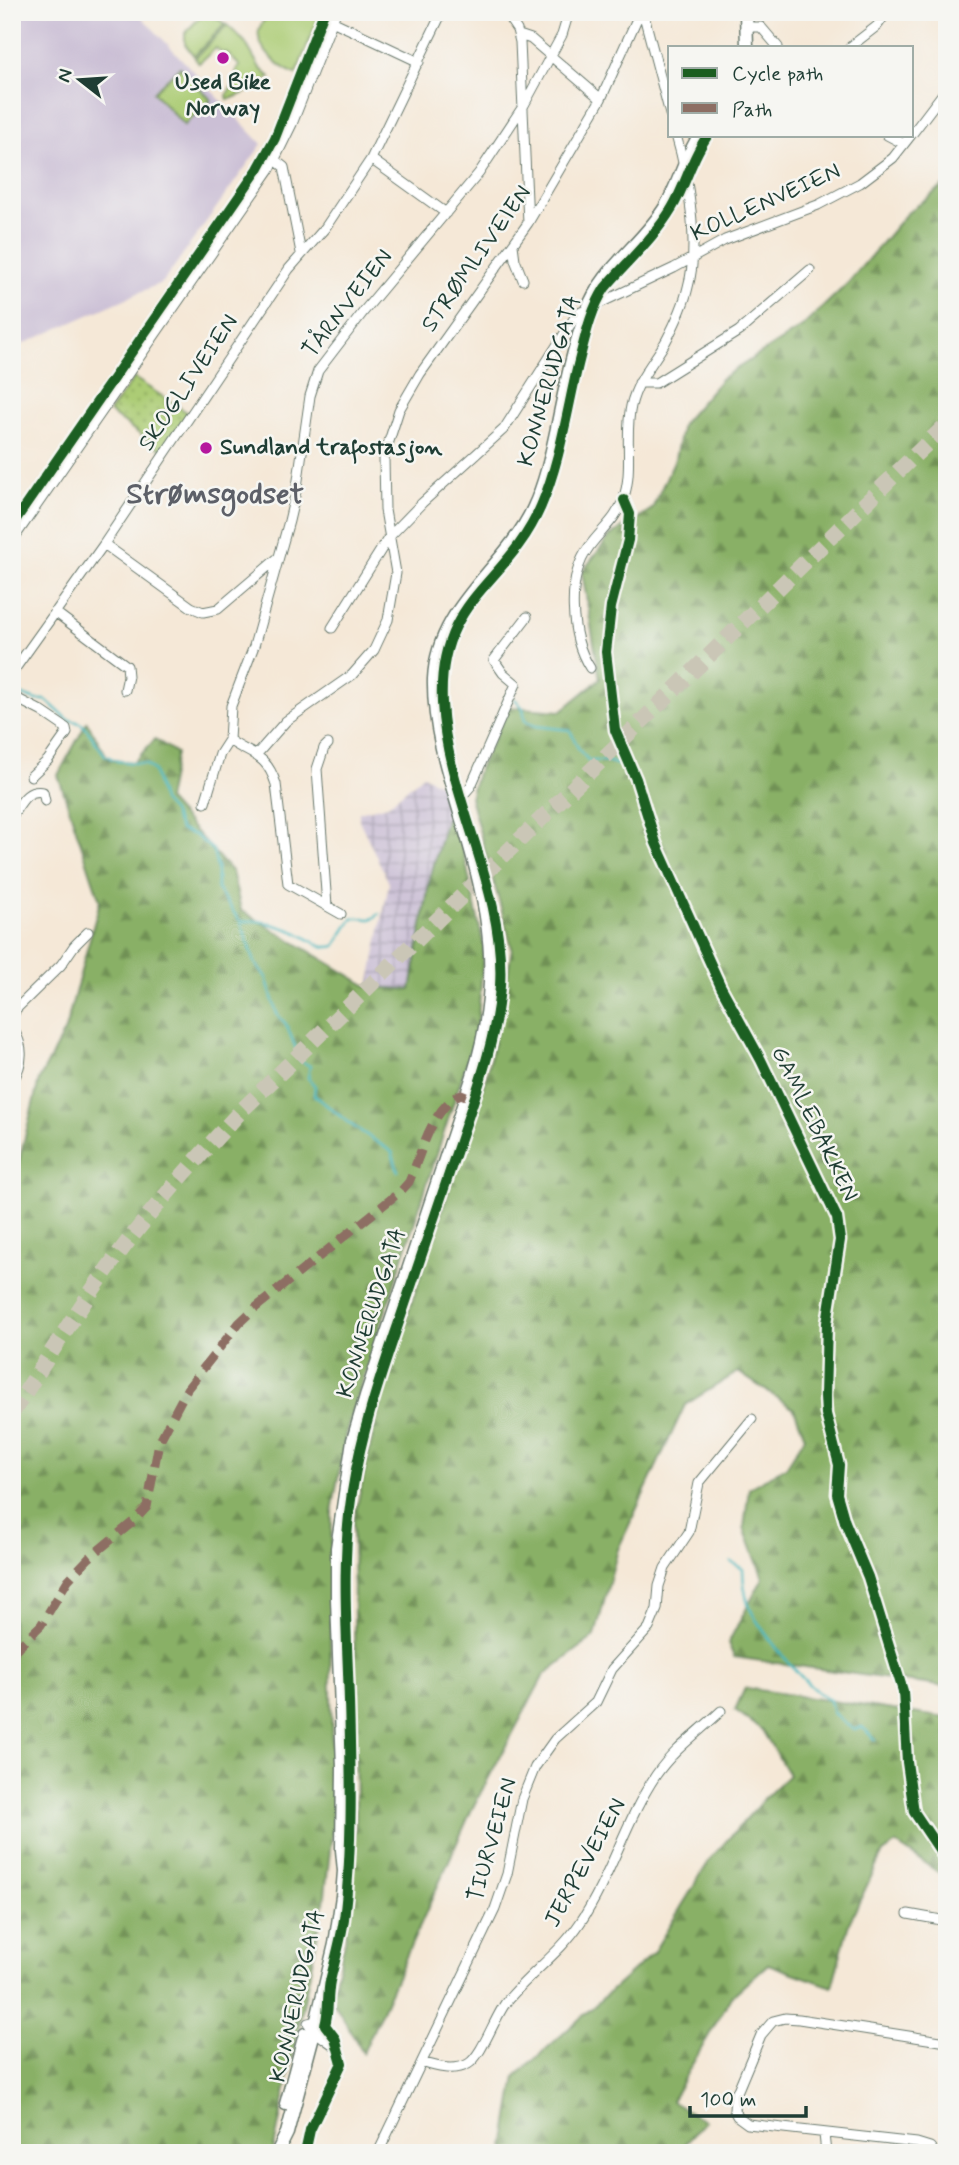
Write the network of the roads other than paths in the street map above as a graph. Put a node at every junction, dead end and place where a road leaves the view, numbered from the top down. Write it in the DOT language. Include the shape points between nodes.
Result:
graph roads {
  1 [pos="442,12"];
  2 [pos="505,12"];
  3 [pos="569,12"];
  4 [pos="641,12"];
  5 [pos="746,12"];
  6 [pos="887,12"];
  7 [pos="334,17"];
  8 [pos="748,27"];
  9 [pos="519,35"];
  10 [pos="747,46"];
  11 [pos="777,46"];
  12 [pos="851,46"];
  13 [pos="551,56"];
  14 [pos="419,62"];
  15 [pos="947,89"];
  16 [pos="601,99"];
  17 [pos="524,105"];
  18 [pos="668,107"];
  19 [pos="914,130"];
  20 [pos="676,136"];
  21 [pos="699,136"];
  22 [pos="889,136"];
  23 [pos="910,136"];
  24 [pos="904,144"];
  25 [pos="371,159"];
  26 [pos="680,159"];
  27 [pos="275,160"];
  28 [pos="446,213"];
  29 [pos="528,223"];
  30 [pos="513,245"];
  31 [pos="301,253"];
  32 [pos="692,256"];
  33 [pos="810,270"];
  34 [pos="523,280"];
  35 [pos="587,309"];
  36 [pos="639,383"];
  37 [pos="389,537"];
  38 [pos="12,541"];
  39 [pos="104,544"];
  40 [pos="278,558"];
  41 [pos="55,612"];
  42 [pos="527,617"];
  43 [pos="332,628"];
  44 [pos="590,668"];
  45 [pos="12,673"];
  46 [pos="125,690"];
  47 [pos="12,696"];
  48 [pos="229,740"];
  49 [pos="328,744"];
  50 [pos="257,754"];
  51 [pos="31,776"];
  52 [pos="45,801"];
  53 [pos="457,802"];
  54 [pos="205,803"];
  55 [pos="12,816"];
  56 [pos="327,906"];
  57 [pos="341,914"];
  58 [pos="88,932"];
  59 [pos="12,1018"];
  60 [pos="12,1028"];
  61 [pos="12,1082"];
  62 [pos="752,1419"];
  63 [pos="721,1712"];
  64 [pos="908,1914"];
  65 [pos="947,1922"];
  66 [pos="313,2025"];
  67 [pos="947,2042"];
  68 [pos="422,2062"];
  69 [pos="824,2134"];
  70 [pos="279,2151"];
  71 [pos="379,2152"];
  72 [pos="305,2153"];
  73 [pos="826,2153"];
  74 [pos="935,2153"];
  1 -- 14 [label="street, SKOGLIVEIEN"];
  2 -- 9 [label="street"];
  3 -- 13 [label="street, TÅRNVEIEN"];
  4 -- 16 [label="street, STRØMLIVEIEN"];
  4 -- 18 [label="street"];
  5 -- 8 [label="main road"];
  6 -- 12 [label="street"];
  7 -- 14 [label="street"];
  7 -- 27 [label="street"];
  8 -- 10 [label="main road"];
  8 -- 11 [label="street" via="761,27"];
  9 -- 13 [label="street"];
  9 -- 17 [label="street"];
  13 -- 16 [label="street"];
  13 -- 17 [label="street, TÅRNVEIEN"];
  14 -- 25 [label="street, SKOGLIVEIEN"];
  15 -- 19 [label="street, KOLLENVEIEN"];
  16 -- 29 [label="street, STRØMLIVEIEN"];
  17 -- 28 [label="street, TÅRNVEIEN"];
  17 -- 29 [label="street"];
  20 -- 26 [label="street"];
  21 -- 26 [label="main road, KONNERUDGATA"];
  22 -- 24 [label="street"];
  23 -- 24 [label="street, KOLLENVEIEN"];
  24 -- 32 [label="street, KOLLENVEIEN" via="880,170 848,190"];
  25 -- 28 [label="street"];
  25 -- 31 [label="street, SKOGLIVEIEN" via="325,228"];
  26 -- 32 [label="street"];
  26 -- 35 [label="main road, KONNERUDGATA" via="666,206 605,278"];
  27 -- 31 [label="street" via="284,167"];
  27 -- 38 [label="street"];
  28 -- 40 [label="street, TÅRNVEIEN" via="318,370"];
  29 -- 30 [label="street, STRØMLIVEIEN"];
  30 -- 34 [label="street"];
  30 -- 37 [label="street, STRØMLIVEIEN" via="399,410 384,457"];
  31 -- 39 [label="street, SKOGLIVEIEN"];
  32 -- 35 [label="street, KOLLENVEIEN"];
  32 -- 36 [label="street" via="680,311"];
  33 -- 36 [label="street" via="740,331 656,383"];
  35 -- 37 [label="street, KONNERUDGATA" via="577,314 504,429"];
  35 -- 53 [label="main road, KONNERUDGATA" via="534,507 508,549 457,608 439,648 435,707"];
  36 -- 44 [label="street" via="631,407 624,500 584,555 576,580 573,620"];
  37 -- 43 [label="street"];
  37 -- 50 [label="street, STRØMLIVEIEN" via="396,573 388,620 374,650 352,675 286,721"];
  39 -- 40 [label="street" via="203,612 218,609"];
  39 -- 41 [label="street, SKOGLIVEIEN"];
  40 -- 48 [label="street, TÅRNVEIEN" via="232,706"];
  41 -- 45 [label="street, SKOGLIVEIEN"];
  41 -- 46 [label="street" via="127,666"];
  42 -- 53 [label="street" via="494,660 516,684 471,786"];
  47 -- 51 [label="street" via="66,728 48,760"];
  48 -- 50 [label="street"];
  48 -- 54 [label="street, TÅRNVEIEN"];
  49 -- 56 [label="street" via="317,769"];
  50 -- 56 [label="street" via="276,784 288,884"];
  52 -- 55 [label="street" via="43,792 26,795"];
  53 -- 66 [label="main road, KONNERUDGATA" via="490,934 489,1008 473,1076 353,1440 336,1572 342,1850"];
  56 -- 57 [label="street"];
  58 -- 59 [label="street"];
  60 -- 61 [label="street" via="22,1051"];
  62 -- 68 [label="street, TIURVEIEN" via="699,1483 689,1532 665,1568 649,1628 612,1669 596,1702 555,1739 535,1767 519,1810 495,1909"];
  63 -- 68 [label="street, JERPEVEIEN" via="681,1745 659,1771 582,1919 506,2002 475,2058 458,2068"];
  64 -- 65 [label="street"];
  66 -- 70 [label="main road, KONNERUDGATA" via="291,2085"];
  66 -- 72 [label="street" via="340,2050 342,2058 310,2130"];
  67 -- 69 [label="street" via="799,2019 773,2021 761,2035 734,2110 748,2124"];
  68 -- 71 [label="street, TIURVEIEN"];
  69 -- 73 [label="street"];
  69 -- 74 [label="street" via="917,2143"];
}
